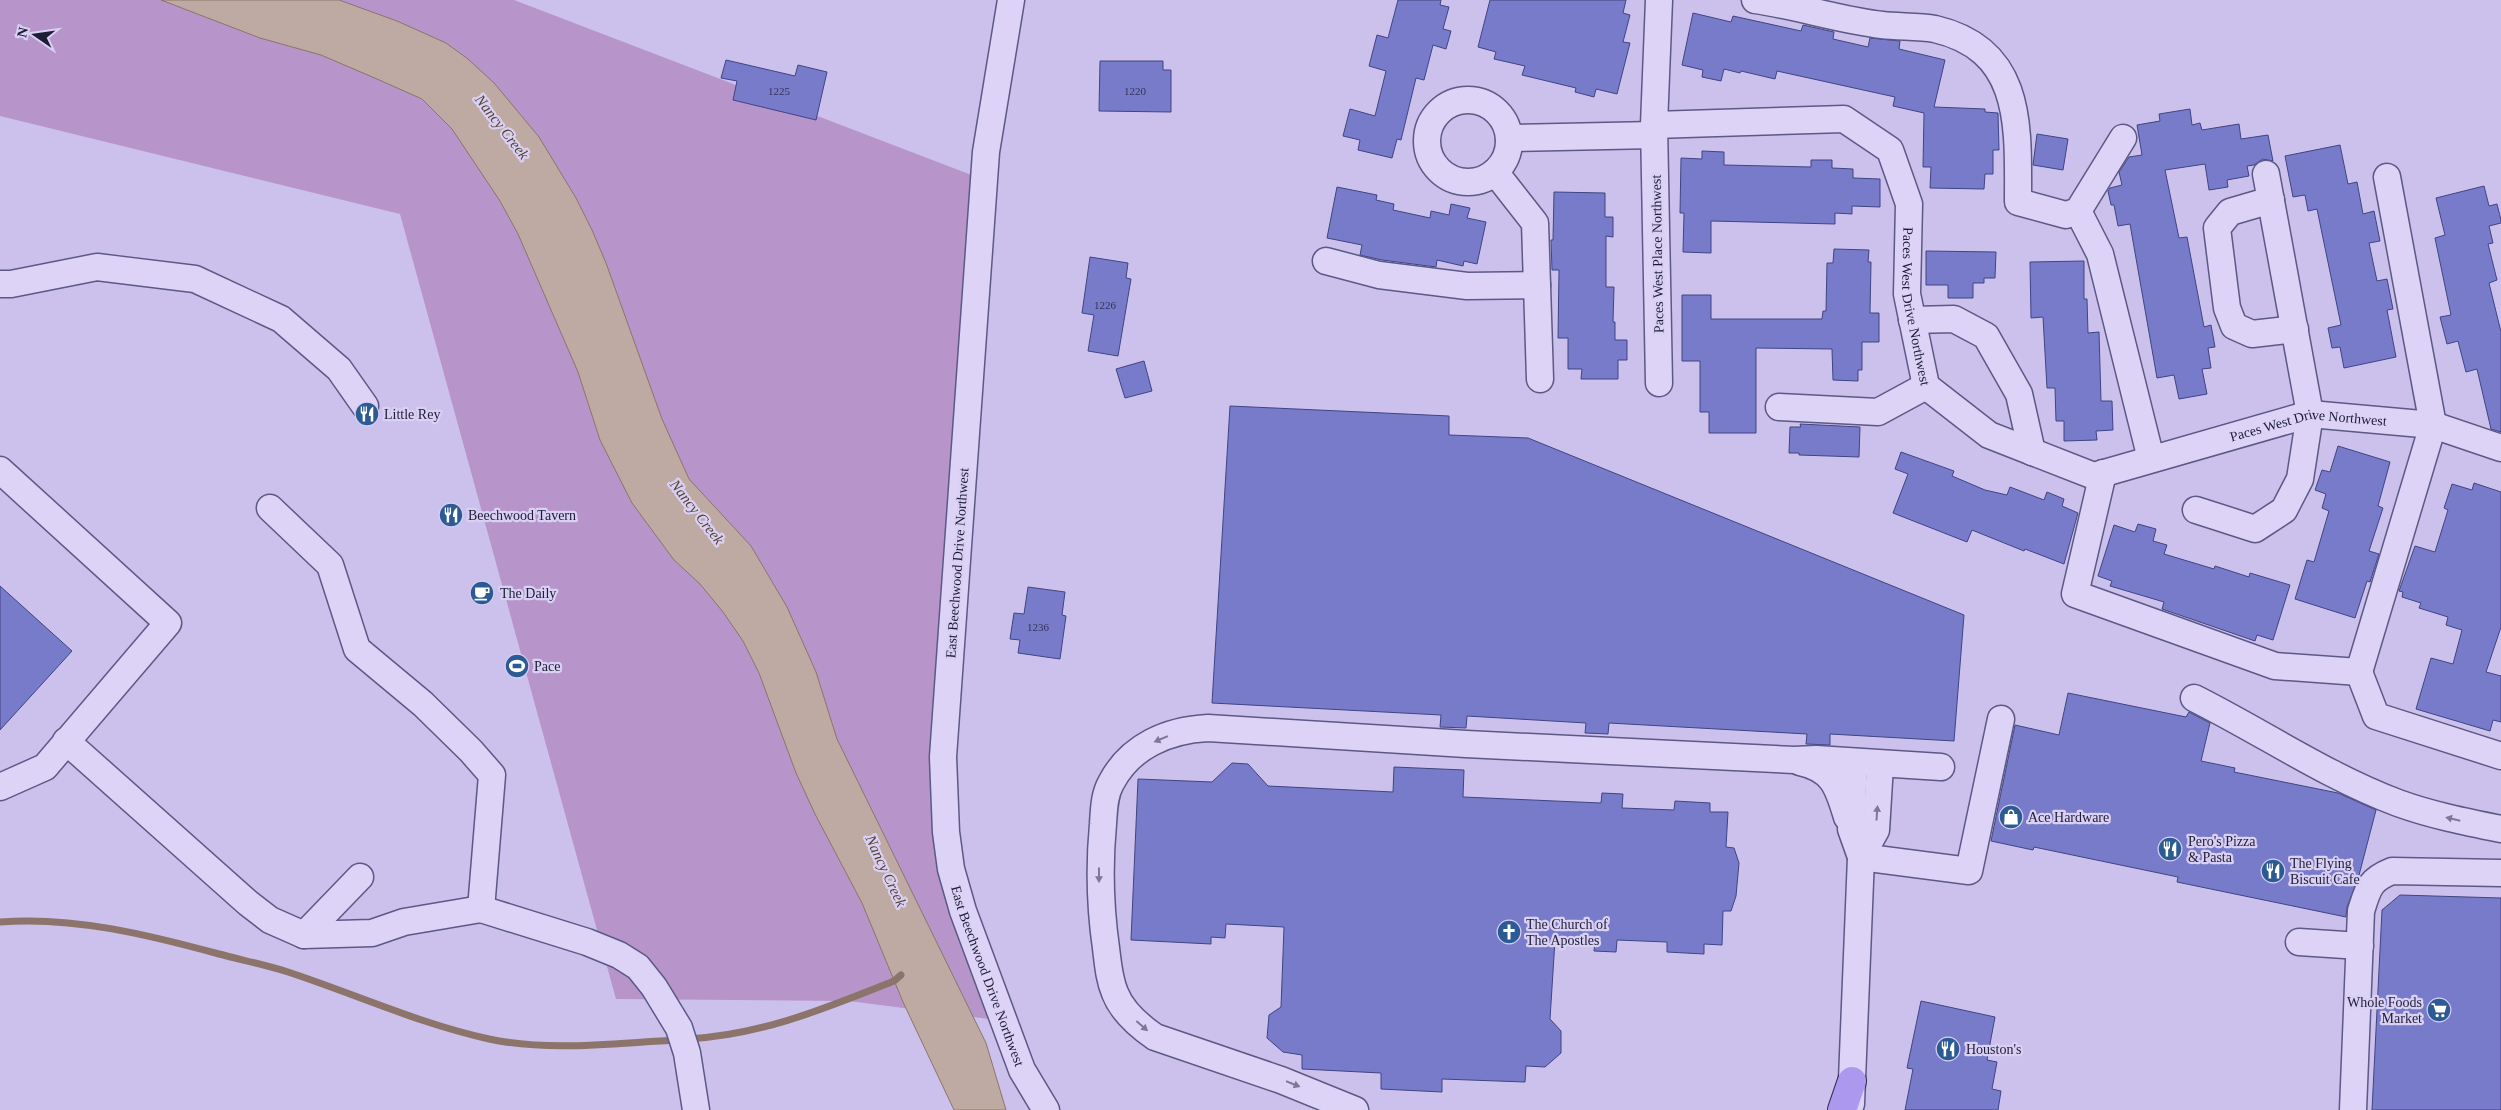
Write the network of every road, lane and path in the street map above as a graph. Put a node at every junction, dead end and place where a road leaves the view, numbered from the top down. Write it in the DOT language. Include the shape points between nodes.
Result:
graph roads {
  1 [pos="1011,0"];
  2 [pos="1659,0"];
  3 [pos="1755,0"];
  4 [pos="1654,130"];
  5 [pos="1509,138"];
  6 [pos="2123,138"];
  7 [pos="1495,172"];
  8 [pos="2266,174"];
  9 [pos="2387,177"];
  10 [pos="2271,200"];
  11 [pos="2078,211"];
  12 [pos="1326,261"];
  13 [pos="0,284"];
  14 [pos="1537,285"];
  15 [pos="1912,320"];
  16 [pos="2295,329"];
  17 [pos="1540,379"];
  18 [pos="1658,383"];
  19 [pos="1926,386"];
  20 [pos="365,406"];
  21 [pos="1779,407"];
  22 [pos="2310,414"];
  23 [pos="2433,425"];
  24 [pos="2501,448"];
  25 [pos="2032,452"];
  26 [pos="2151,459"];
  27 [pos="0,470"];
  28 [pos="2103,473"];
  29 [pos="270,508"];
  30 [pos="2196,510"];
  31 [pos="2360,672"];
  32 [pos="2194,698"];
  33 [pos="2001,718"];
  34 [pos="66,740"];
  35 [pos="2501,756"];
  36 [pos="1794,760"];
  37 [pos="1854,763"];
  38 [pos="1880,765"];
  39 [pos="1941,768"];
  40 [pos="0,787"];
  41 [pos="1851,829"];
  42 [pos="2501,829"];
  43 [pos="1861,857"];
  44 [pos="2501,873"];
  45 [pos="360,877"];
  46 [pos="481,909"];
  47 [pos="304,935"];
  48 [pos="2299,942"];
  49 [pos="2360,946"];
  50 [pos="1852,1081"];
  51 [pos="696,1110"];
  52 [pos="1046,1110"];
  53 [pos="1355,1110"];
  54 [pos="1842,1110"];
  55 [pos="1850,1110"];
  56 [pos="1859,1110"];
  57 [pos="2354,1110"];
  1 -- 52 [label="street, East Beechwood Drive Northwest" via="986,152 943,757 951,869 966,920 1022,1070"];
  2 -- 4 [label="street"];
  3 -- 11 [label="street" via="1881,25 1934,29 1970,41 2000,70 2010,92 2018,144 2018,202 2066,215"];
  4 -- 5 [label="street, Paces West Drive Northwest"];
  4 -- 15 [label="street, Paces West Drive Northwest" via="1844,119 1890,150 1909,204 1907,294"];
  4 -- 18 [label="street, Paces West Place Northwest"];
  5 -- 7 [label="street" via="1505,159"];
  5 -- 7 [label="street" via="1507,127 1498,114 1475,100 1454,102 1436,114 1430,123 1427,133 1429,155 1441,173 1471,183"];
  6 -- 11 [label="street"];
  7 -- 14 [label="street" via="1535,223"];
  8 -- 10 [label="street"];
  9 -- 23 [label="street"];
  10 -- 16 [label="street"];
  10 -- 16 [label="street" via="2230,212 2217,228 2227,308 2234,326 2252,334"];
  11 -- 26 [label="street" via="2100,254"];
  12 -- 14 [label="street" via="1379,275 1467,286"];
  13 -- 20 [label="street" via="97,267 195,279 281,319 339,369"];
  14 -- 17 [label="street"];
  15 -- 19 [label="street, Paces West Drive Northwest"];
  15 -- 25 [label="street" via="1954,319 1986,336 2019,394"];
  16 -- 22 [label="street"];
  19 -- 21 [label="street" via="1878,412"];
  19 -- 25 [label="street, Paces West Drive Northwest" via="1989,435"];
  22 -- 23 [label="street, Paces West Drive Northwest"];
  22 -- 26 [label="street, Paces West Drive Northwest"];
  22 -- 30 [label="street" via="2300,479 2284,510 2255,530"];
  23 -- 24 [label="street, Paces West Drive Northwest"];
  23 -- 31 [label="street"];
  25 -- 28 [label="street, Paces West Drive Northwest" via="2094,476"];
  26 -- 28 [label="street, Paces West Drive Northwest"];
  27 -- 34 [label="street" via="168,623"];
  28 -- 31 [label="street" via="2075,594 2274,666"];
  29 -- 46 [label="street" via="330,565 357,649 423,704 492,775"];
  31 -- 35 [label="street" via="2376,716"];
  42 -- 32 [label="street, one-way" via="2447,818 2397,802 2303,759"];
  33 -- 43 [label="street" via="1969,871"];
  34 -- 40 [label="street" via="44,767"];
  34 -- 47 [label="street" via="248,903 270,920"];
  36 -- 37 [label="street"];
  36 -- 41 [label="street" via="1812,764 1831,778"];
  36 -- 53 [label="street, one-way" via="1208,728 1189,729 1140,748 1119,769 1105,802 1099,887 1110,979 1115,995 1142,1028 1156,1037 1281,1080"];
  37 -- 38 [label="street"];
  37 -- 41 [label="street"];
  38 -- 39 [label="street"];
  43 -- 38 [label="street, one-way" via="1876,830"];
  41 -- 43 [label="street"];
  43 -- 50 [label="street"];
  44 -- 49 [label="street" via="2392,871 2379,876 2368,887 2361,911"];
  45 -- 47 [label="street"];
  46 -- 47 [label="street" via="404,922 372,933"];
  46 -- 51 [label="street" via="588,942 638,967 679,1028 687,1054"];
  48 -- 49 [label="street"];
  49 -- 57 [label="street"];
  50 -- 54 [label="main road"];
  50 -- 55 [label="street"];
  50 -- 56 [label="main road"];
}
